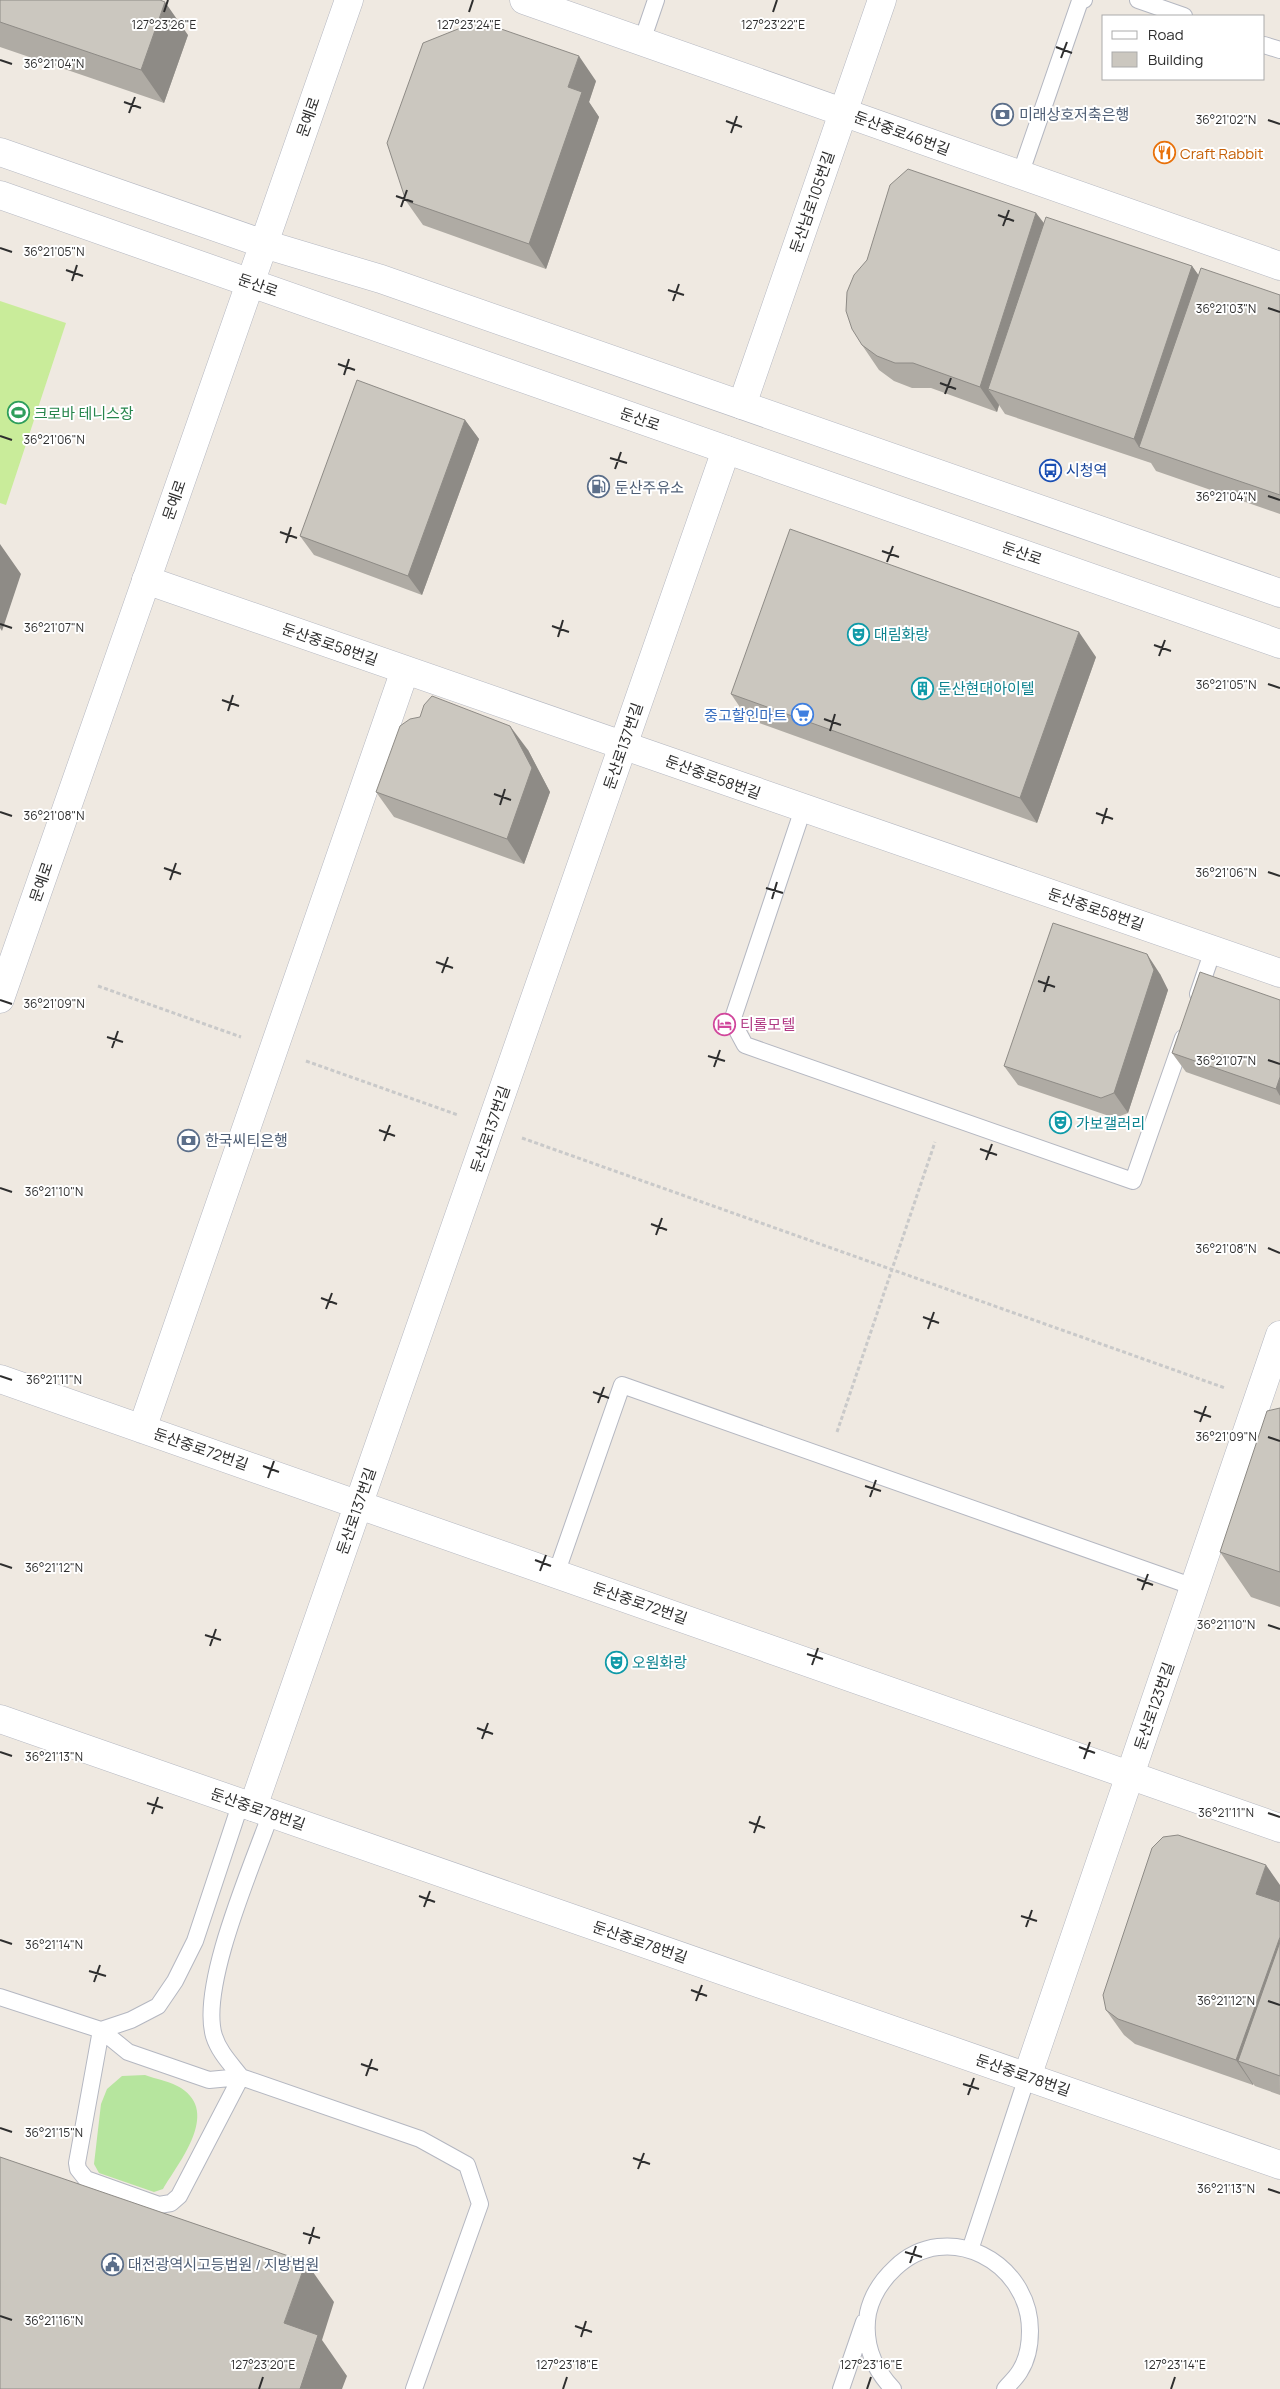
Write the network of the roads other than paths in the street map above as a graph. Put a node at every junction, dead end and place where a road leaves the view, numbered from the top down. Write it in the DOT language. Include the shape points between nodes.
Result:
graph roads {
  1 [pos="349,0"];
  2 [pos="524,0"];
  3 [pos="656,0"];
  4 [pos="882,0"];
  5 [pos="1084,0"];
  6 [pos="1138,0"];
  7 [pos="1181,15"];
  8 [pos="642,41"];
  9 [pos="1265,45"];
  10 [pos="1280,50"];
  11 [pos="843,112"];
  12 [pos="0,152"];
  13 [pos="1020,175"];
  14 [pos="0,195"];
  15 [pos="264,244"];
  16 [pos="1280,266"];
  17 [pos="250,282"];
  18 [pos="742,405"];
  19 [pos="726,450"];
  20 [pos="146,580"];
  21 [pos="1280,593"];
  22 [pos="1280,644"];
  23 [pos="405,670"];
  24 [pos="624,745"];
  25 [pos="804,809"];
  26 [pos="1214,950"];
  27 [pos="1280,973"];
  28 [pos="0,999"];
  29 [pos="1194,1006"];
  30 [pos="1188,1025"];
  31 [pos="1280,1335"];
  32 [pos="0,1379"];
  33 [pos="142,1429"];
  34 [pos="359,1505"];
  35 [pos="556,1574"];
  36 [pos="1194,1587"];
  37 [pos="0,1719"];
  38 [pos="1130,1775"];
  39 [pos="255,1808"];
  40 [pos="1280,1828"];
  41 [pos="0,1997"];
  42 [pos="101,2030"];
  43 [pos="1027,2076"];
  44 [pos="241,2077"];
  45 [pos="1280,2165"];
  46 [pos="970,2250"];
  47 [pos="871,2302"];
  48 [pos="1021,2370"];
  49 [pos="414,2389"];
  50 [pos="841,2389"];
  51 [pos="893,2389"];
  52 [pos="1005,2389"];
  53 [pos="1014,2389"];
  1 -- 15 [label="street, 문예로"];
  2 -- 8 [label="street, 둔산중로46번길"];
  3 -- 8 [label="lane"];
  4 -- 11 [label="street, 둔산남로105번길"];
  5 -- 13 [label="lane" via="1080,1"];
  6 -- 7 [label="lane"];
  8 -- 11 [label="street, 둔산중로46번길"];
  9 -- 10 [label="lane"];
  11 -- 13 [label="street, 둔산중로46번길"];
  11 -- 18 [label="street, 둔산남로105번길"];
  12 -- 15 [label="street"];
  13 -- 16 [label="street, 둔산중로46번길"];
  14 -- 17 [label="street, 둔산로"];
  15 -- 17 [label="street, 문예로"];
  15 -- 18 [label="street" via="381,280"];
  17 -- 19 [label="street, 둔산로"];
  17 -- 20 [label="street, 문예로"];
  18 -- 21 [label="street"];
  19 -- 22 [label="street, 둔산로"];
  19 -- 24 [label="street, 둔산로137번길"];
  20 -- 23 [label="street, 둔산중로58번길"];
  20 -- 28 [label="street, 문예로"];
  23 -- 24 [label="street, 둔산중로58번길"];
  23 -- 33 [label="street"];
  24 -- 25 [label="street, 둔산중로58번길"];
  24 -- 34 [label="street, 둔산로137번길"];
  25 -- 26 [label="street, 둔산중로58번길"];
  25 -- 30 [label="lane" via="732,1021 745,1045 1133,1181"];
  26 -- 27 [label="street, 둔산중로58번길"];
  26 -- 29 [label="lane"];
  31 -- 36 [label="street, 둔산로123번길"];
  32 -- 33 [label="street, 둔산중로72번길"];
  33 -- 34 [label="street, 둔산중로72번길"];
  34 -- 35 [label="street, 둔산중로72번길"];
  34 -- 39 [label="street, 둔산로137번길"];
  35 -- 36 [label="lane" via="622,1385"];
  35 -- 38 [label="street, 둔산중로72번길"];
  36 -- 38 [label="street, 둔산로123번길"];
  37 -- 39 [label="street, 둔산중로78번길"];
  38 -- 40 [label="street, 둔산중로72번길"];
  38 -- 43 [label="street, 둔산로123번길"];
  39 -- 42 [label="lane" via="175,1982 158,2006 132,2020"];
  39 -- 43 [label="street, 둔산중로78번길"];
  39 -- 44 [label="lane" via="220,1957 212,2006 214,2035 220,2051"];
  41 -- 42 [label="lane"];
  42 -- 44 [label="lane" via="128,2052 209,2080"];
  42 -- 44 [label="lane" via="78,2169 86,2179 159,2205 171,2204 179,2196"];
  43 -- 45 [label="street, 둔산중로78번길"];
  43 -- 46 [label="lane"];
  44 -- 49 [label="lane" via="420,2139 467,2164 480,2204"];
  46 -- 47 [label="lane" via="952,2247 926,2250 902,2261 884,2279"];
  46 -- 48 [label="lane" via="1002,2267 1020,2289 1030,2315 1030,2344"];
  47 -- 50 [label="lane"];
  47 -- 51 [label="lane" via="866,2327 870,2353 881,2376"];
  48 -- 52 [label="lane"];
  48 -- 53 [label="lane"];
}
